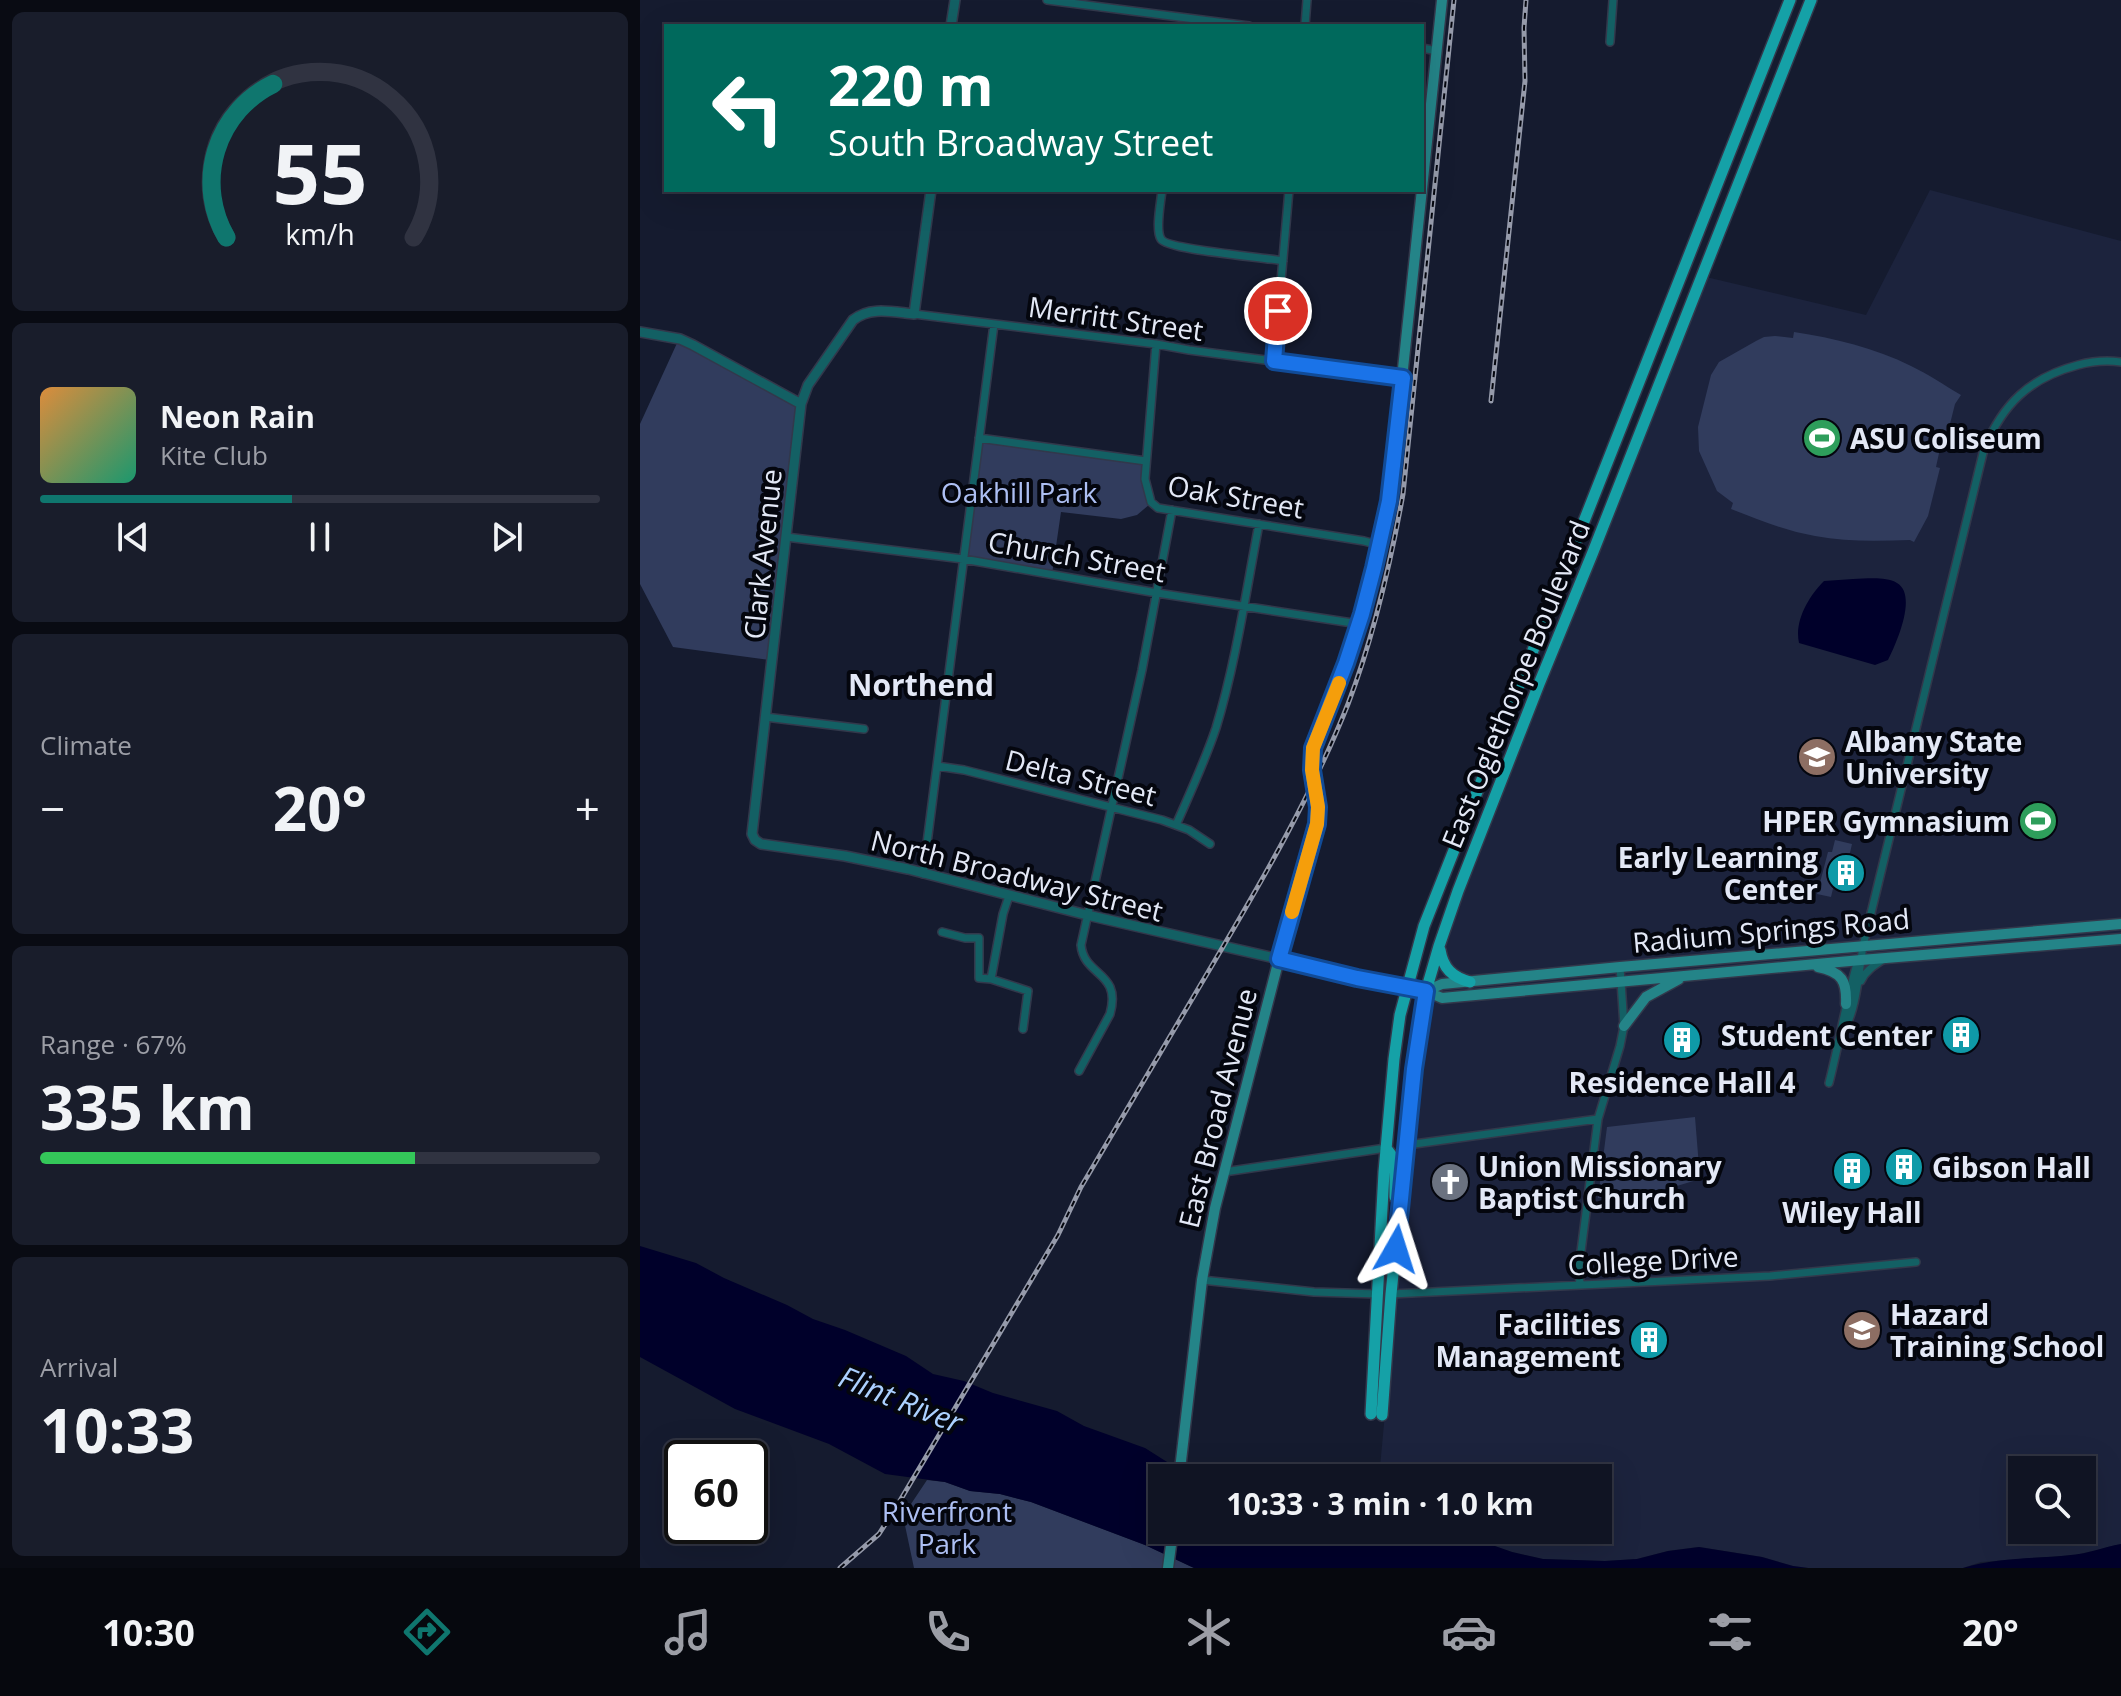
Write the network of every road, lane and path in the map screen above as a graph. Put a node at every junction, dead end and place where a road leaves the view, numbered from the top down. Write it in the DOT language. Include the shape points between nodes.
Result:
graph roads {
  1 [pos="955,0"];
  2 [pos="1047,0"];
  3 [pos="1307,0"];
  4 [pos="1442,0"];
  5 [pos="1613,0"];
  6 [pos="1790,0"];
  7 [pos="1811,0"];
  8 [pos="1177,16"];
  9 [pos="951,24"];
  10 [pos="1176,24"];
  11 [pos="1235,24"];
  12 [pos="1305,24"];
  13 [pos="1610,42"];
  14 [pos="1424,48"];
  15 [pos="1437,51"];
  16 [pos="1424,153"];
  17 [pos="931,192"];
  18 [pos="1162,192"];
  19 [pos="1289,192"];
  20 [pos="1420,192"];
  21 [pos="1283,261"];
  22 [pos="871,311"];
  23 [pos="914,314"];
  24 [pos="994,324"];
  25 [pos="640,332"];
  26 [pos="1156,344"];
  27 [pos="1274,361"];
  28 [pos="2121,362"];
  29 [pos="1403,378"];
  30 [pos="801,404"];
  31 [pos="979,438"];
  32 [pos="1146,461"];
  33 [pos="1172,510"];
  34 [pos="1259,524"];
  35 [pos="786,537"];
  36 [pos="1379,545"];
  37 [pos="963,559"];
  38 [pos="1157,593"];
  39 [pos="1243,606"];
  40 [pos="1359,624"];
  41 [pos="765,717"];
  42 [pos="864,729"];
  43 [pos="937,766"];
  44 [pos="1113,806"];
  45 [pos="1176,825"];
  46 [pos="753,829"];
  47 [pos="1210,844"];
  48 [pos="923,874"];
  49 [pos="1009,896"];
  50 [pos="1087,915"];
  51 [pos="2121,924"];
  52 [pos="942,932"];
  53 [pos="2121,939"];
  54 [pos="1439,946"];
  55 [pos="1863,946"];
  56 [pos="1886,958"];
  57 [pos="1279,959"];
  58 [pos="1859,960"];
  59 [pos="1808,965"];
  60 [pos="1620,967"];
  61 [pos="1682,977"];
  62 [pos="991,979"];
  63 [pos="1470,982"];
  64 [pos="1622,982"];
  65 [pos="1406,989"];
  66 [pos="1858,990"];
  67 [pos="1426,991"];
  68 [pos="1846,1004"];
  69 [pos="1624,1026"];
  70 [pos="1023,1029"];
  71 [pos="1841,1037"];
  72 [pos="1079,1071"];
  73 [pos="1829,1083"];
  74 [pos="1598,1119"];
  75 [pos="1407,1145"];
  76 [pos="1386,1148"];
  77 [pos="1224,1172"];
  78 [pos="1396,1249"];
  79 [pos="1916,1262"];
  80 [pos="1202,1280"];
  81 [pos="1580,1285"];
  82 [pos="1384,1294"];
  83 [pos="1377,1414"];
  84 [pos="1181,1464"];
  85 [pos="1171,1544"];
  86 [pos="1168,1568"];
  1 -- 9 [label="street"];
  2 -- 8 [label="street"];
  3 -- 12 [label="street"];
  4 -- 15 [label="main road, East Broad Avenue"];
  5 -- 13 [label="street"];
  6 -- 65 [label="main road, East Oglethorpe Boulevard" via="1432,903"];
  7 -- 54 [label="main road, East Oglethorpe Boulevard"];
  8 -- 10 [label="street"];
  8 -- 11 [label="street"];
  14 -- 15 [label="street"];
  15 -- 16 [label="main road, East Broad Avenue"];
  17 -- 23 [label="street"];
  18 -- 21 [label="street" via="1159,230 1165,244"];
  19 -- 21 [label="street"];
  20 -- 29 [label="main road, East Broad Avenue"];
  21 -- 27 [label="street"];
  22 -- 23 [label="street, Merritt Street"];
  22 -- 30 [label="street, Clark Avenue" via="853,320 808,385"];
  23 -- 24 [label="street, Merritt Street"];
  24 -- 26 [label="street, Merritt Street"];
  24 -- 31 [label="street"];
  25 -- 30 [label="street" via="680,339"];
  26 -- 27 [label="street, Merritt Street"];
  26 -- 32 [label="street"];
  27 -- 29 [label="street, Merritt Street"];
  28 -- 55 [label="street" via="2086,363 2033,383 1993,427"];
  29 -- 36 [label="main road, East Broad Avenue"];
  30 -- 35 [label="street, Clark Avenue"];
  31 -- 32 [label="street, Oak Street"];
  31 -- 37 [label="street"];
  32 -- 33 [label="street, Oak Street" via="1151,502"];
  33 -- 34 [label="street, Oak Street"];
  33 -- 38 [label="street"];
  34 -- 36 [label="street, Oak Street"];
  34 -- 39 [label="street"];
  35 -- 37 [label="street, Church Street"];
  35 -- 41 [label="street, Clark Avenue"];
  36 -- 40 [label="main road, East Broad Avenue"];
  37 -- 38 [label="street, Church Street"];
  37 -- 43 [label="street"];
  38 -- 39 [label="street, Church Street"];
  38 -- 44 [label="street"];
  39 -- 40 [label="street, Church Street"];
  39 -- 45 [label="street" via="1216,727"];
  40 -- 57 [label="main road, East Broad Avenue" via="1313,748 1317,824"];
  41 -- 42 [label="street"];
  41 -- 46 [label="street, Clark Avenue"];
  43 -- 44 [label="street, Delta Street"];
  43 -- 48 [label="street"];
  44 -- 45 [label="street, Delta Street"];
  44 -- 50 [label="street"];
  45 -- 47 [label="street, Delta Street"];
  46 -- 48 [label="street, North Broadway Street" via="761,844"];
  48 -- 49 [label="street, North Broadway Street"];
  49 -- 50 [label="street, North Broadway Street"];
  49 -- 62 [label="street"];
  50 -- 57 [label="street, North Broadway Street"];
  50 -- 72 [label="street" via="1084,960 1107,980 1113,1004"];
  51 -- 55 [label="main road, Radium Springs Road"];
  52 -- 62 [label="street" via="979,938 979,978"];
  53 -- 56 [label="main road, Radium Springs Road"];
  54 -- 63 [label="main road" via="1447,970"];
  54 -- 67 [label="main road, East Oglethorpe Boulevard"];
  55 -- 58 [label="street"];
  55 -- 60 [label="main road, Radium Springs Road"];
  56 -- 58 [label="main road, Radium Springs Road"];
  56 -- 66 [label="street" via="1863,975"];
  57 -- 65 [label="main road, Radium Springs Road"];
  57 -- 77 [label="main road, East Broad Avenue"];
  58 -- 59 [label="main road, Radium Springs Road"];
  58 -- 66 [label="street"];
  58 -- 68 [label="street"];
  59 -- 61 [label="main road, Radium Springs Road"];
  59 -- 68 [label="main road" via="1842,979"];
  60 -- 63 [label="main road, Radium Springs Road"];
  60 -- 64 [label="street"];
  61 -- 64 [label="main road, Radium Springs Road"];
  61 -- 69 [label="main road" via="1646,997"];
  62 -- 70 [label="street" via="1028,991"];
  63 -- 67 [label="main road, Radium Springs Road"];
  64 -- 67 [label="main road, Radium Springs Road" via="1442,998"];
  64 -- 69 [label="street"];
  65 -- 67 [label="main road, Radium Springs Road"];
  65 -- 76 [label="main road, East Oglethorpe Boulevard"];
  66 -- 71 [label="street"];
  67 -- 75 [label="main road, East Oglethorpe Boulevard"];
  68 -- 71 [label="street"];
  69 -- 74 [label="street"];
  71 -- 73 [label="street"];
  74 -- 75 [label="street"];
  74 -- 81 [label="street"];
  75 -- 78 [label="main road, East Oglethorpe Boulevard"];
  76 -- 77 [label="street"];
  76 -- 78 [label="main road" via="1395,1160"];
  76 -- 82 [label="main road, East Oglethorpe Boulevard"];
  77 -- 80 [label="main road, East Broad Avenue"];
  78 -- 82 [label="main road, East Oglethorpe Boulevard"];
  79 -- 81 [label="street, College Drive"];
  80 -- 82 [label="street, College Drive"];
  80 -- 84 [label="main road, East Broad Avenue"];
  81 -- 82 [label="street, College Drive"];
  82 -- 83 [label="main road, East Oglethorpe Boulevard"];
  85 -- 86 [label="main road"];
}
